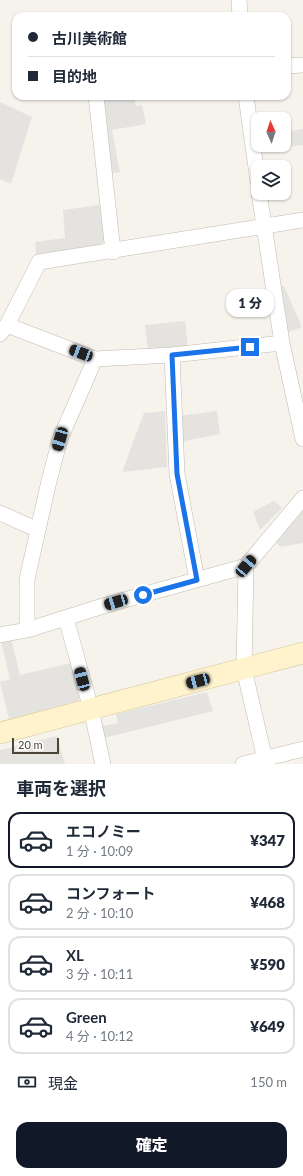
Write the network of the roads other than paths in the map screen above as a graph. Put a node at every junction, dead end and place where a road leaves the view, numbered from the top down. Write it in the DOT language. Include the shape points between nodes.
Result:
graph roads {
  1 [pos="239,0"];
  2 [pos="240,12"];
  3 [pos="303,65"];
  4 [pos="291,66"];
  5 [pos="96,100"];
  6 [pos="247,100"];
  7 [pos="255,160"];
  8 [pos="261,200"];
  9 [pos="303,220"];
  10 [pos="264,227"];
  11 [pos="113,252"];
  12 [pos="4,329"];
  13 [pos="282,343"];
  14 [pos="172,355"];
  15 [pos="95,358"];
  16 [pos="298,387"];
  17 [pos="303,439"];
  18 [pos="303,498"];
  19 [pos="0,513"];
  20 [pos="38,530"];
  21 [pos="246,566"];
  22 [pos="197,580"];
  23 [pos="66,618"];
  24 [pos="27,630"];
  25 [pos="0,636"];
  26 [pos="303,653"];
  27 [pos="244,669"];
  28 [pos="91,709"];
  29 [pos="0,733"];
  30 [pos="303,749"];
  31 [pos="265,762"];
  32 [pos="103,764"];
  33 [pos="243,764"];
  1 -- 2 [label="street"];
  3 -- 4 [label="street"];
  5 -- 11 [label="street"];
  6 -- 7 [label="street"];
  8 -- 10 [label="street"];
  9 -- 10 [label="street"];
  10 -- 11 [label="street"];
  10 -- 13 [label="street"];
  11 -- 12 [label="street" via="39,262"];
  12 -- 15 [label="street"];
  13 -- 14 [label="street"];
  13 -- 16 [label="street"];
  14 -- 15 [label="street"];
  14 -- 22 [label="street" via="177,474"];
  15 -- 20 [label="street" via="60,439"];
  16 -- 17 [label="street"];
  18 -- 21 [label="street"];
  19 -- 20 [label="street"];
  20 -- 24 [label="street" via="27,579"];
  21 -- 22 [label="street"];
  21 -- 27 [label="street"];
  22 -- 23 [label="street"];
  23 -- 24 [label="street"];
  23 -- 28 [label="street"];
  24 -- 25 [label="street"];
  26 -- 27 [label="street"];
  27 -- 28 [label="street"];
  27 -- 31 [label="street"];
  28 -- 29 [label="street"];
  28 -- 32 [label="street"];
  30 -- 31 [label="street"];
  31 -- 33 [label="street"];
}
